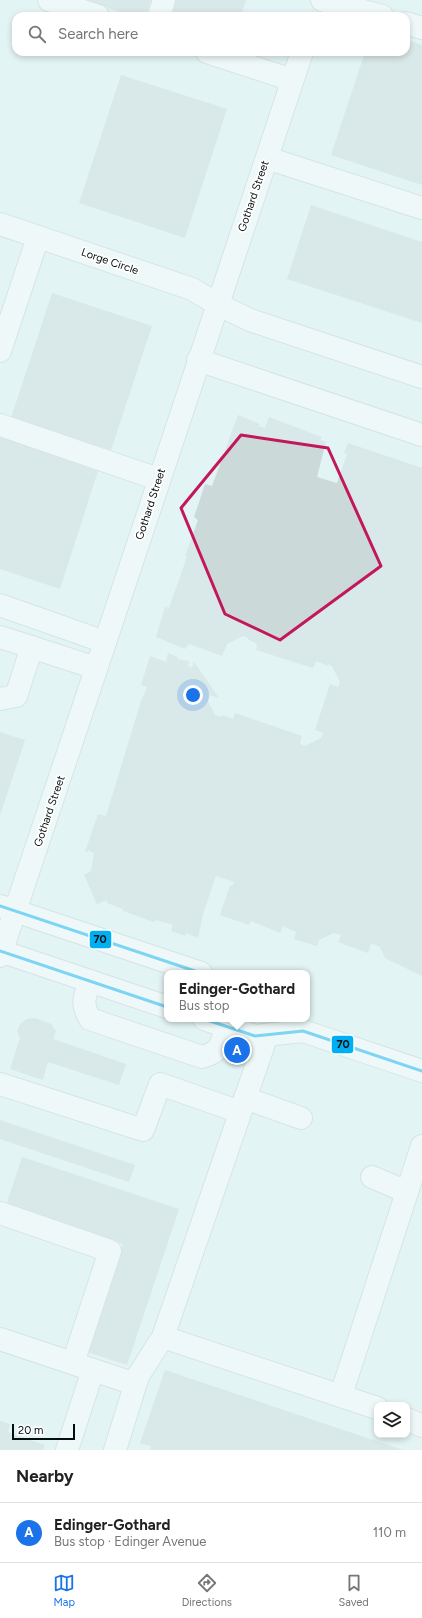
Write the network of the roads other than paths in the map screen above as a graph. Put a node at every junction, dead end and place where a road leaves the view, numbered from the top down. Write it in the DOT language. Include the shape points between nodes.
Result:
graph roads {
  1 [pos="49,0"];
  2 [pos="164,0"];
  3 [pos="320,0"];
  4 [pos="86,12"];
  5 [pos="160,12"];
  6 [pos="316,12"];
  7 [pos="366,12"];
  8 [pos="410,24"];
  9 [pos="422,28"];
  10 [pos="219,56"];
  11 [pos="301,56"];
  12 [pos="292,80"];
  13 [pos="267,158"];
  14 [pos="422,208"];
  15 [pos="0,224"];
  16 [pos="38,237"];
  17 [pos="217,304"];
  18 [pos="0,351"];
  19 [pos="198,360"];
  20 [pos="422,377"];
  21 [pos="0,425"];
  22 [pos="422,435"];
  23 [pos="158,479"];
  24 [pos="0,605"];
  25 [pos="0,637"];
  26 [pos="105,642"];
  27 [pos="32,647"];
  28 [pos="96,668"];
  29 [pos="0,699"];
  30 [pos="7,909"];
  31 [pos="0,953"];
  32 [pos="192,970"];
  33 [pos="90,981"];
  34 [pos="164,1006"];
  35 [pos="213,1022"];
  36 [pos="297,1025"];
  37 [pos="226,1026"];
  38 [pos="267,1035"];
  39 [pos="422,1071"];
  40 [pos="0,1084"];
  41 [pos="242,1105"];
  42 [pos="301,1118"];
  43 [pos="422,1146"];
  44 [pos="372,1177"];
  45 [pos="407,1192"];
  46 [pos="0,1214"];
  47 [pos="163,1337"];
  48 [pos="0,1338"];
  49 [pos="83,1366"];
  50 [pos="135,1384"];
  51 [pos="341,1395"];
  52 [pos="374,1407"];
  53 [pos="410,1420"];
  54 [pos="422,1426"];
  55 [pos="66,1450"];
  56 [pos="115,1450"];
  1 -- 4 [label="street"];
  2 -- 5 [label="street"];
  3 -- 6 [label="street"];
  3 -- 7 [label="street"];
  8 -- 9 [label="street"];
  10 -- 12 [label="street"];
  11 -- 12 [label="street, Gothard Street"];
  12 -- 13 [label="street, Gothard Street"];
  13 -- 14 [label="street"];
  13 -- 17 [label="street, Gothard Street"];
  15 -- 16 [label="street, Lorge Circle"];
  16 -- 17 [label="street, Lorge Circle" via="192,289"];
  16 -- 18 [label="street"];
  17 -- 19 [label="street, Gothard Street"];
  17 -- 20 [label="street, Lorge Circle" via="250,320"];
  19 -- 22 [label="street"];
  19 -- 23 [label="street, Gothard Street"];
  21 -- 23 [label="street"];
  23 -- 26 [label="street, Gothard Street"];
  24 -- 26 [label="street"];
  25 -- 27 [label="street"];
  26 -- 28 [label="street, Gothard Street"];
  27 -- 28 [label="street"];
  27 -- 29 [label="street" via="16,696"];
  28 -- 30 [label="street, Gothard Street"];
  30 -- 31 [label="street, Gothard Street"];
  30 -- 32 [label="street"];
  31 -- 33 [label="street"];
  33 -- 34 [label="street"];
  33 -- 37 [label="street" via="83,1002 90,1019 202,1057 219,1049"];
  35 -- 37 [label="street"];
  36 -- 38 [label="street"];
  36 -- 39 [label="street"];
  37 -- 38 [label="street" via="255,1036"];
  38 -- 41 [label="street"];
  40 -- 41 [label="street" via="143,1130 160,1084"];
  41 -- 42 [label="street"];
  41 -- 47 [label="street"];
  43 -- 45 [label="street"];
  44 -- 45 [label="street"];
  45 -- 51 [label="street"];
  46 -- 49 [label="street" via="110,1251"];
  47 -- 50 [label="street"];
  47 -- 51 [label="street"];
  48 -- 49 [label="street"];
  49 -- 50 [label="street"];
  49 -- 55 [label="street"];
  50 -- 56 [label="street"];
  51 -- 52 [label="street"];
  53 -- 54 [label="street"];
}
